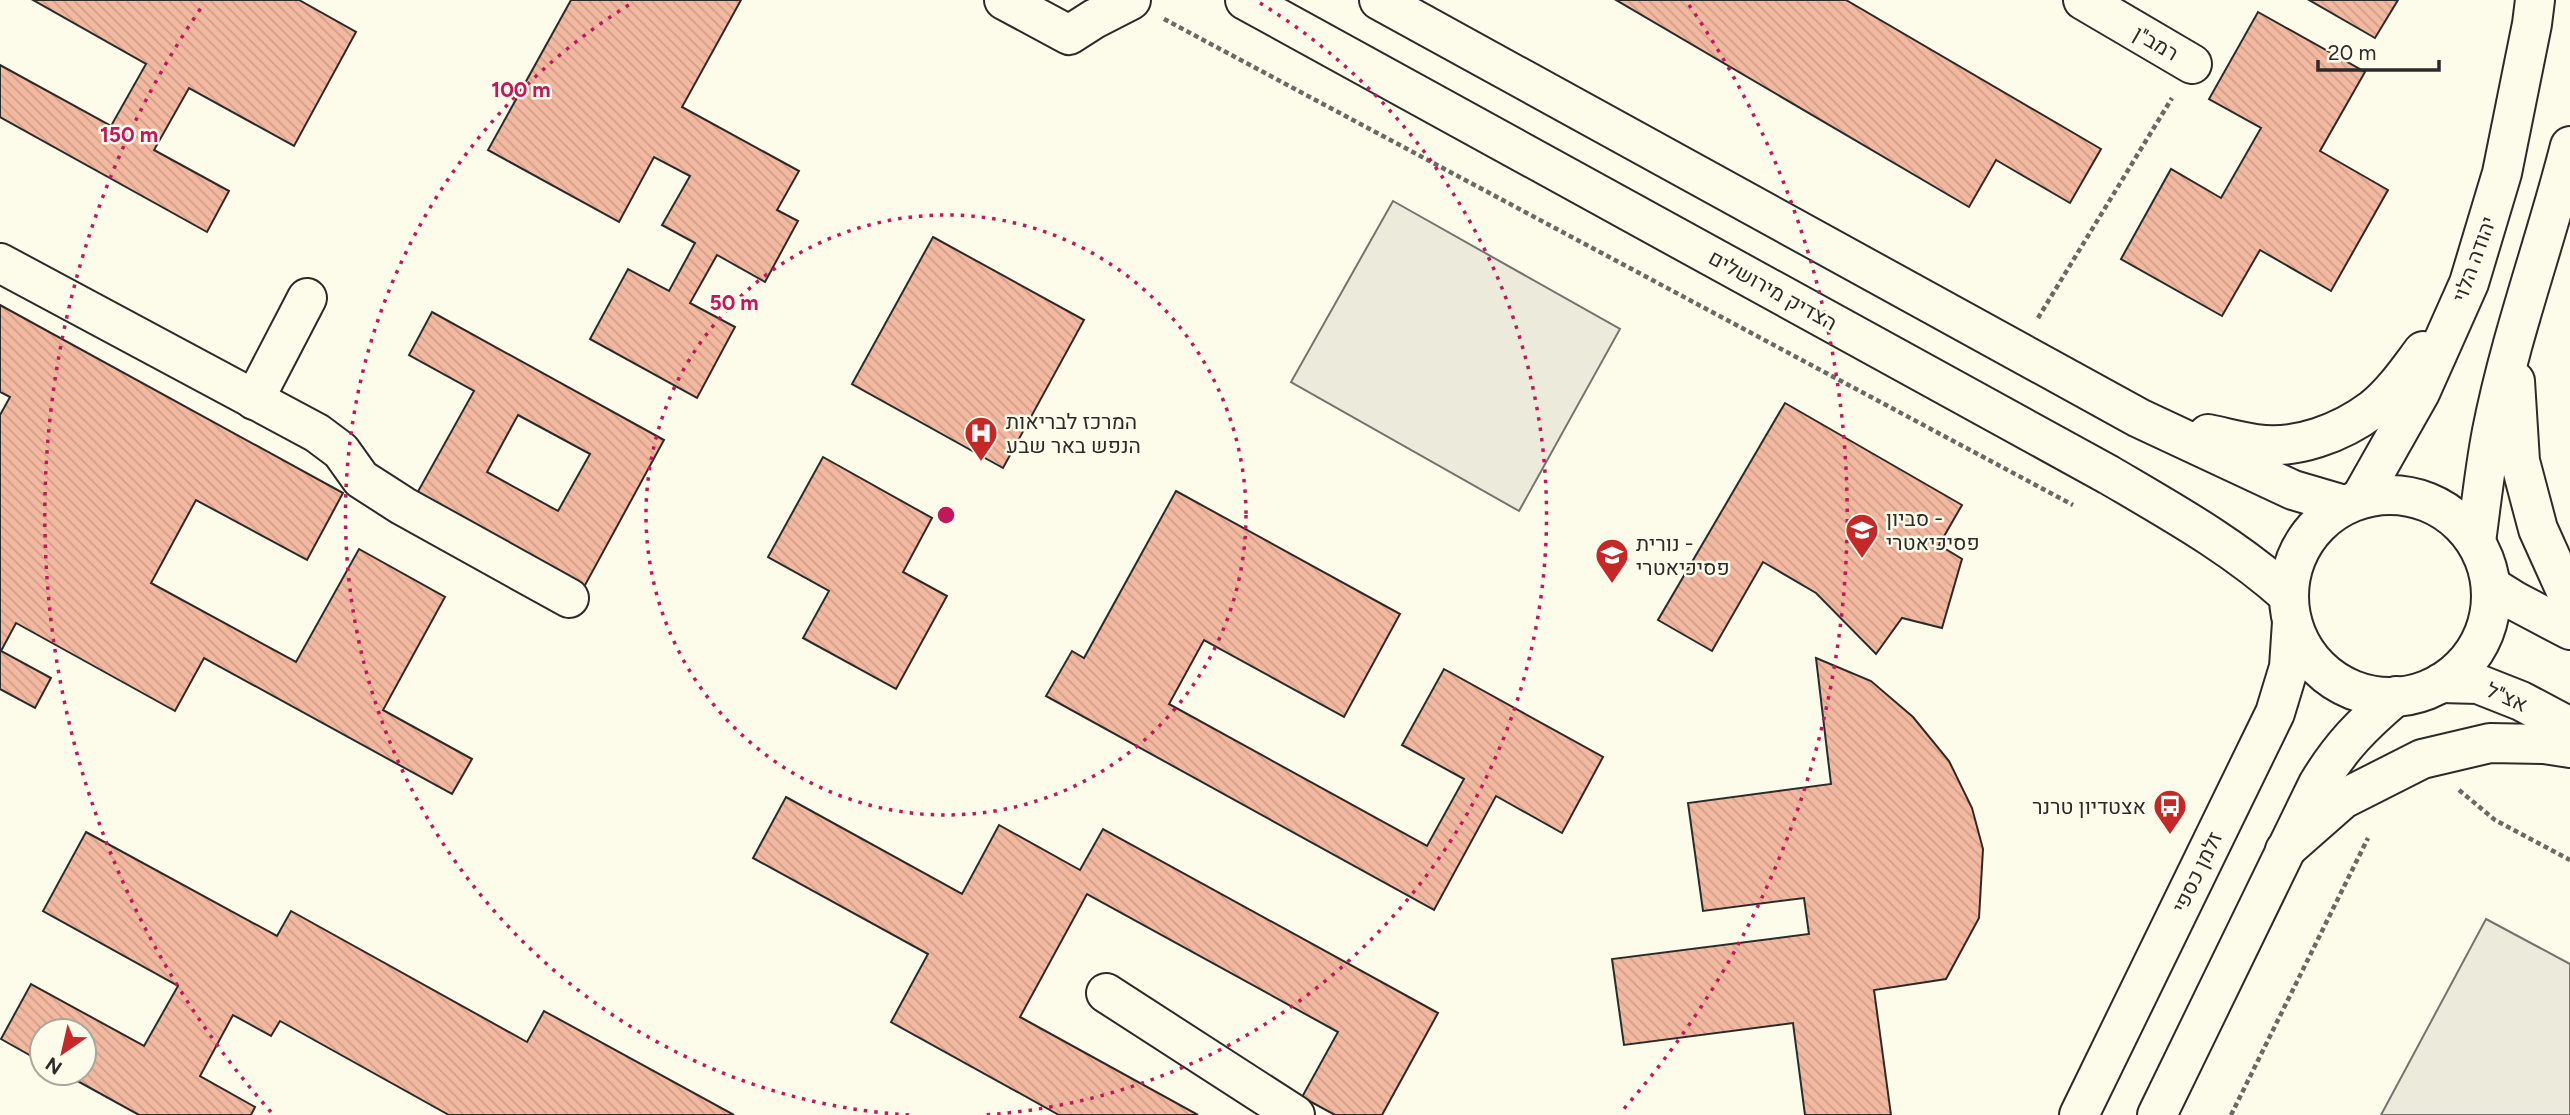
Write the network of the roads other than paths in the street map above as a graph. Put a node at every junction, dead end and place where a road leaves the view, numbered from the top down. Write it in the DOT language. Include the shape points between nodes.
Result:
graph roads {
  1 [pos="1004,0"];
  2 [pos="1131,0"];
  3 [pos="1245,0"];
  4 [pos="1379,0"];
  5 [pos="2083,0"];
  6 [pos="2535,0"];
  7 [pos="2192,64"];
  8 [pos="2570,146"];
  9 [pos="0,262"];
  10 [pos="307,298"];
  11 [pos="2458,304"];
  12 [pos="2513,342"];
  13 [pos="254,400"];
  14 [pos="2139,418"];
  15 [pos="2352,502"];
  16 [pos="2476,542"];
  17 [pos="2491,586"];
  18 [pos="569,598"];
  19 [pos="2570,600"];
  20 [pos="2291,609"];
  21 [pos="2570,630"];
  22 [pos="2441,683"];
  23 [pos="2396,696"];
  24 [pos="2570,727"];
  25 [pos="2570,748"];
  26 [pos="2286,850"];
  27 [pos="1106,993"];
  28 [pos="1295,1115"];
  29 [pos="2078,1115"];
  30 [pos="2157,1115"];
  1 -- 2 [label="main road" via="1069,35"];
  3 -- 20 [label="main road, הצדיק מירושלים" via="2109,475 2260,570"];
  4 -- 14 [label="main road"];
  5 -- 7 [label="main road, רמב\"ן"];
  6 -- 11 [label="main road, יהודה הלוי" via="2502,173 2469,283"];
  8 -- 12 [label="main road"];
  9 -- 13 [label="main road"];
  10 -- 13 [label="main road"];
  11 -- 14 [label="main road" via="2399,384 2373,409 2304,443 2257,445"];
  11 -- 15 [label="main road, יהודה הלוי" via="2420,393"];
  12 -- 16 [label="main road" via="2492,431"];
  12 -- 19 [label="main road" via="2520,461 2538,529"];
  13 -- 18 [label="main road" via="317,433 341,451 361,480"];
  14 -- 15 [label="main road" via="2293,491"];
  15 -- 16 [label="main road" via="2386,495 2412,497 2438,506"];
  15 -- 20 [label="main road" via="2322,521 2304,543 2293,568"];
  16 -- 17 [label="main road"];
  17 -- 21 [label="main road"];
  17 -- 22 [label="main road" via="2490,615 2480,642 2464,666"];
  20 -- 23 [label="main road" via="2304,647 2320,668 2343,685 2369,694"];
  20 -- 29 [label="main road, זלמן כספי" via="2289,667 2275,713"];
  22 -- 23 [label="main road" via="2419,693"];
  22 -- 24 [label="main road, אצ\"ל" via="2478,684"];
  23 -- 26 [label="main road" via="2336,754"];
  25 -- 26 [label="main road" via="2490,743 2422,759 2343,799"];
  26 -- 30 [label="main road"];
  27 -- 28 [label="main road"];
}
